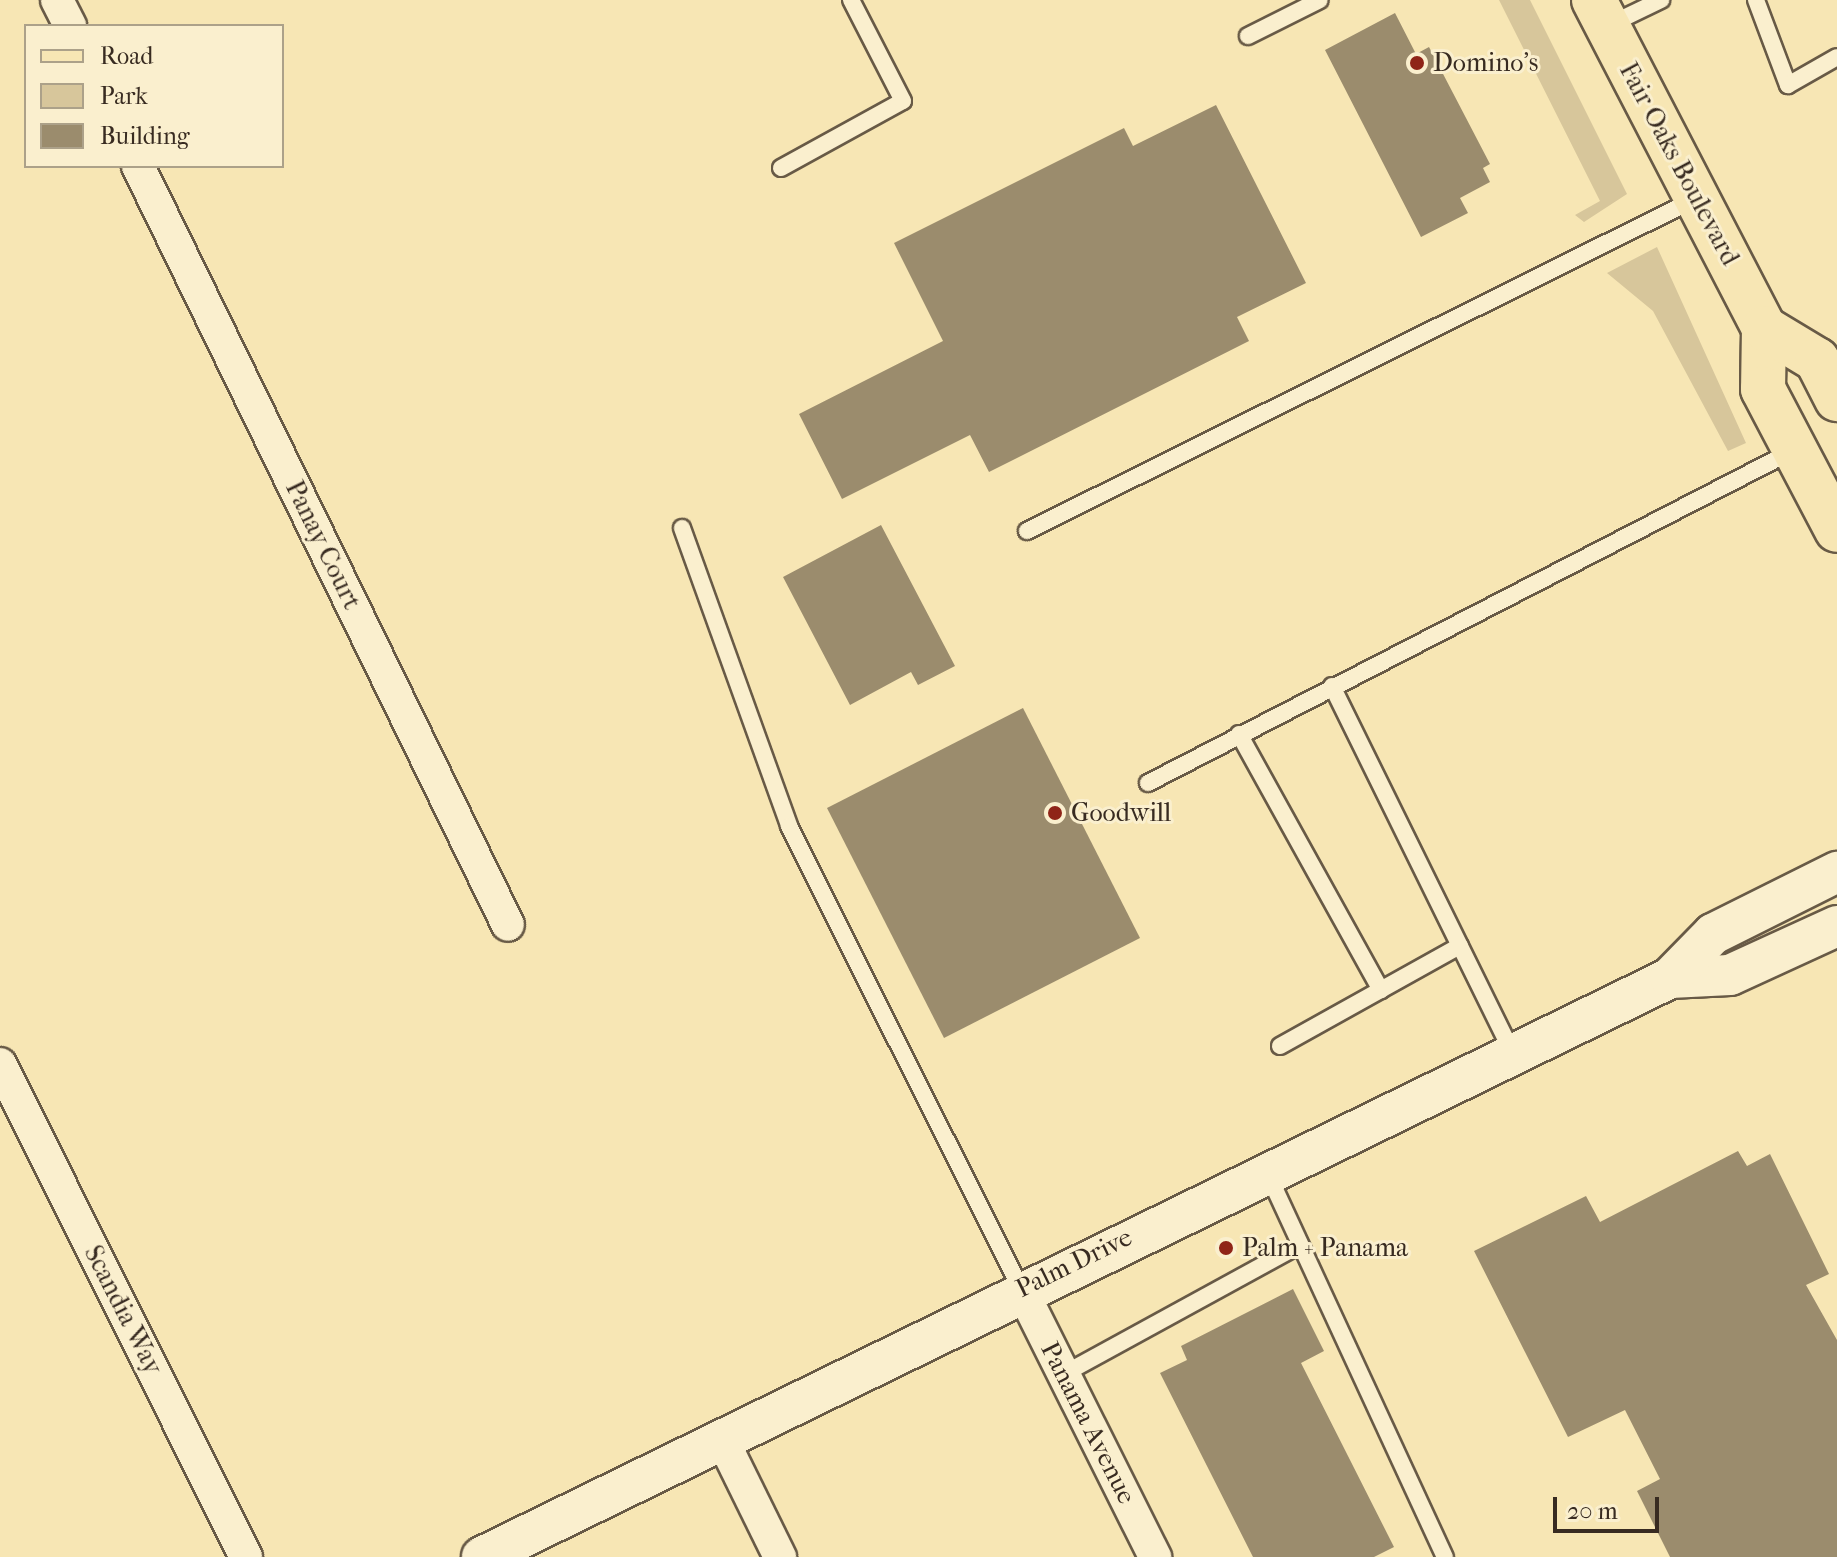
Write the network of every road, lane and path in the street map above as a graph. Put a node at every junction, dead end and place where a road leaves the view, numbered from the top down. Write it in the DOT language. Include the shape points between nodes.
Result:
graph roads {
  1 [pos="57,0"];
  2 [pos="851,0"];
  3 [pos="1320,0"];
  4 [pos="1661,0"];
  5 [pos="1756,0"];
  6 [pos="1600,13"];
  7 [pos="69,24"];
  8 [pos="1248,36"];
  9 [pos="1837,57"];
  10 [pos="139,168"];
  11 [pos="781,168"];
  12 [pos="1697,198"];
  13 [pos="1764,328"];
  14 [pos="1837,399"];
  15 [pos="1795,449"];
  16 [pos="682,528"];
  17 [pos="1837,530"];
  18 [pos="1027,531"];
  19 [pos="1332,686"];
  20 [pos="1239,734"];
  21 [pos="1148,783"];
  22 [pos="1837,872"];
  23 [pos="508,925"];
  24 [pos="1837,926"];
  25 [pos="1460,946"];
  26 [pos="1670,978"];
  27 [pos="1381,990"];
  28 [pos="1280,1046"];
  29 [pos="1512,1052"];
  30 [pos="0,1064"];
  31 [pos="1266,1171"];
  32 [pos="1300,1245"];
  33 [pos="1021,1289"];
  34 [pos="1064,1374"];
  35 [pos="721,1437"];
  36 [pos="246,1557"];
  37 [pos="482,1557"];
  38 [pos="780,1557"];
  39 [pos="1155,1557"];
  40 [pos="1445,1557"];
  1 -- 7 [label="street"];
  2 -- 11 [label="lane" via="903,101"];
  3 -- 8 [label="lane"];
  4 -- 6 [label="lane"];
  5 -- 9 [label="lane" via="1788,85"];
  6 -- 12 [label="main road, Fair Oaks Boulevard"];
  10 -- 23 [label="street, Panay Court"];
  12 -- 13 [label="main road, Fair Oaks Boulevard"];
  12 -- 18 [label="lane"];
  13 -- 14 [label="main road" via="1817,360"];
  13 -- 15 [label="main road, Fair Oaks Boulevard" via="1763,389"];
  15 -- 17 [label="main road, Fair Oaks Boulevard"];
  15 -- 19 [label="lane"];
  16 -- 33 [label="lane" via="789,826"];
  19 -- 20 [label="lane"];
  19 -- 25 [label="lane"];
  20 -- 21 [label="lane"];
  20 -- 27 [label="lane"];
  22 -- 26 [label="street, Palm Drive" via="1713,934"];
  24 -- 26 [label="street, Palm Drive" via="1730,975"];
  25 -- 27 [label="lane"];
  25 -- 29 [label="lane"];
  26 -- 29 [label="street, Palm Drive"];
  27 -- 28 [label="lane"];
  29 -- 31 [label="street, Palm Drive"];
  30 -- 36 [label="street, Scandia Way"];
  31 -- 32 [label="lane"];
  31 -- 33 [label="street, Palm Drive"];
  32 -- 34 [label="lane"];
  32 -- 40 [label="lane"];
  33 -- 34 [label="street, Panama Avenue"];
  33 -- 35 [label="street, Palm Drive"];
  34 -- 39 [label="street, Panama Avenue"];
  35 -- 37 [label="street, Palm Drive"];
  35 -- 38 [label="street"];
}
